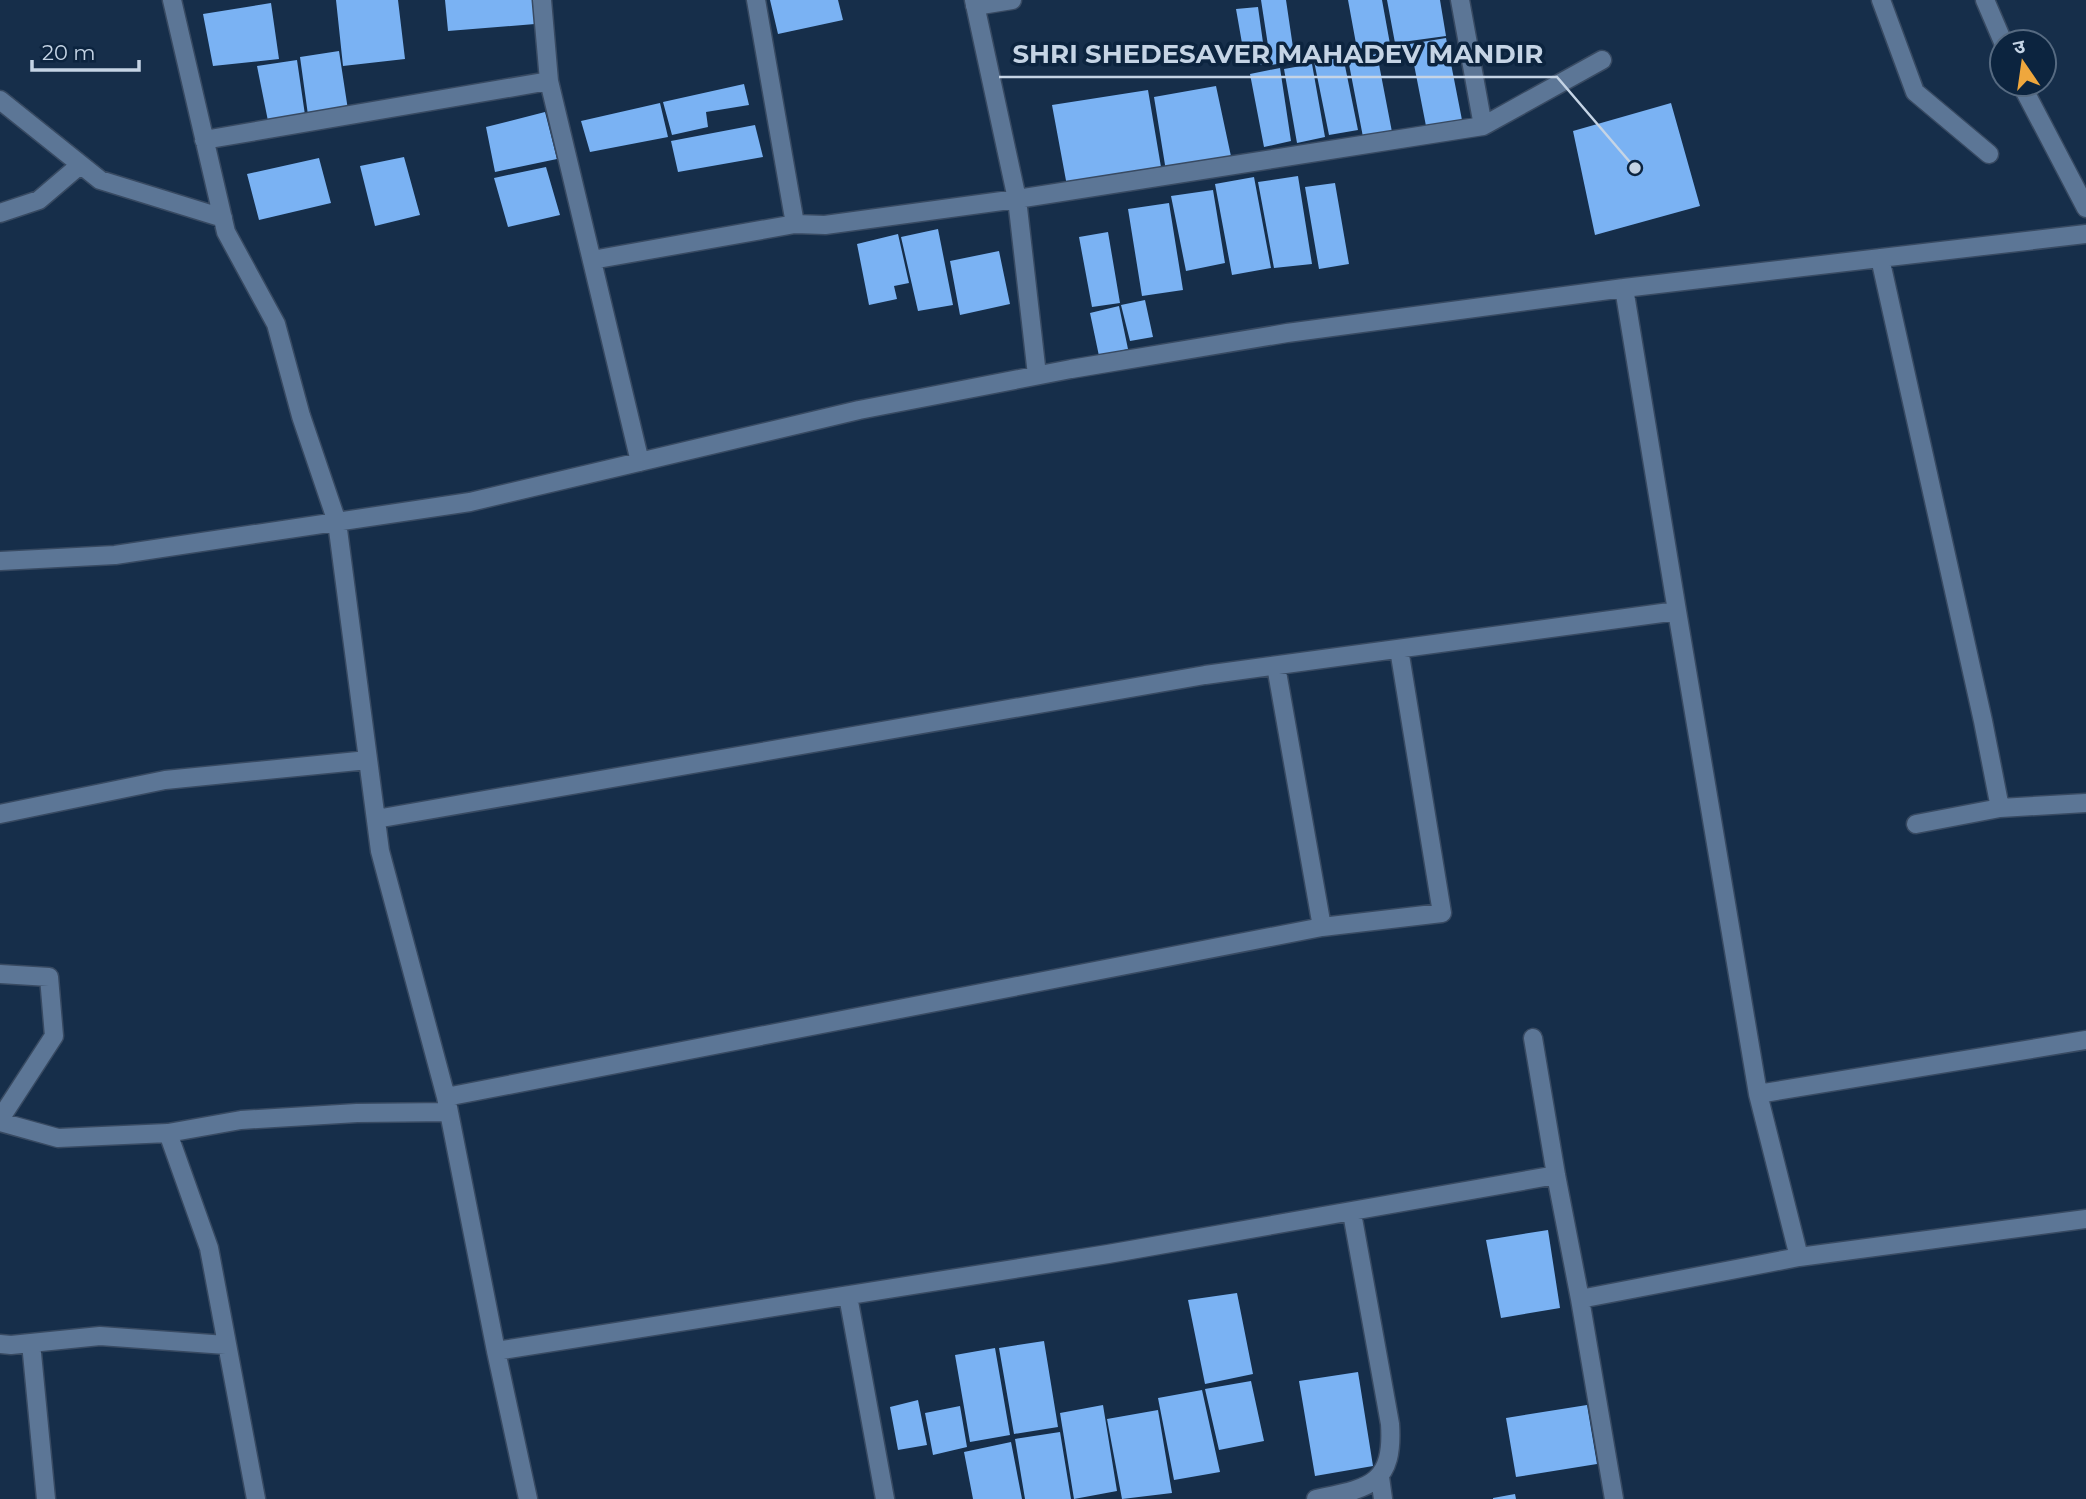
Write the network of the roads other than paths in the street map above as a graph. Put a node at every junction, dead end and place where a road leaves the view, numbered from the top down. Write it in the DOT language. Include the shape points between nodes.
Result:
graph roads {
  1 [pos="172,0"];
  2 [pos="542,0"];
  3 [pos="756,0"];
  4 [pos="1012,0"];
  5 [pos="1460,0"];
  6 [pos="1881,0"];
  7 [pos="1985,0"];
  8 [pos="974,3"];
  9 [pos="1997,28"];
  10 [pos="1602,60"];
  11 [pos="549,81"];
  12 [pos="2028,98"];
  13 [pos="0,100"];
  14 [pos="1483,126"];
  15 [pos="204,140"];
  16 [pos="1989,154"];
  17 [pos="80,165"];
  18 [pos="1017,199"];
  19 [pos="2086,208"];
  20 [pos="0,213"];
  21 [pos="223,218"];
  22 [pos="795,223"];
  23 [pos="2086,234"];
  24 [pos="1880,258"];
  25 [pos="592,260"];
  26 [pos="1624,288"];
  27 [pos="1037,375"];
  28 [pos="640,462"];
  29 [pos="337,522"];
  30 [pos="0,561"];
  31 [pos="1677,611"];
  32 [pos="1399,649"];
  33 [pos="1276,666"];
  34 [pos="368,760"];
  35 [pos="2086,803"];
  36 [pos="2000,808"];
  37 [pos="0,814"];
  38 [pos="376,819"];
  39 [pos="1916,824"];
  40 [pos="1322,927"];
  41 [pos="0,974"];
  42 [pos="1533,1038"];
  43 [pos="2086,1040"];
  44 [pos="1758,1094"];
  45 [pos="447,1104"];
  46 [pos="0,1121"];
  47 [pos="169,1133"];
  48 [pos="1556,1175"];
  49 [pos="1352,1213"];
  50 [pos="2086,1219"];
  51 [pos="1799,1257"];
  52 [pos="848,1296"];
  53 [pos="1580,1299"];
  54 [pos="31,1343"];
  55 [pos="0,1344"];
  56 [pos="226,1345"];
  57 [pos="496,1351"];
  58 [pos="1380,1478"];
  59 [pos="46,1499"];
  60 [pos="256,1499"];
  61 [pos="528,1499"];
  62 [pos="886,1499"];
  63 [pos="1316,1499"];
  64 [pos="1382,1499"];
  65 [pos="1614,1499"];
  1 -- 15 [label="street"];
  2 -- 11 [label="street"];
  3 -- 22 [label="street"];
  4 -- 8 [label="street"];
  5 -- 14 [label="street"];
  6 -- 16 [label="street" via="1915,92"];
  7 -- 9 [label="street"];
  8 -- 18 [label="street"];
  10 -- 14 [label="street"];
  11 -- 15 [label="street"];
  11 -- 25 [label="street"];
  12 -- 19 [label="street"];
  13 -- 17 [label="street"];
  14 -- 18 [label="street"];
  15 -- 21 [label="street"];
  17 -- 20 [label="street" via="39,200"];
  17 -- 21 [label="street" via="100,180"];
  18 -- 22 [label="street" via="825,225"];
  18 -- 27 [label="street"];
  21 -- 29 [label="street" via="226,232 276,324"];
  22 -- 25 [label="street"];
  23 -- 24 [label="street"];
  24 -- 26 [label="street"];
  24 -- 36 [label="street"];
  25 -- 28 [label="street"];
  26 -- 27 [label="street" via="1287,333"];
  26 -- 31 [label="street"];
  27 -- 28 [label="street" via="859,410"];
  28 -- 29 [label="street" via="470,502"];
  29 -- 30 [label="street" via="115,555"];
  29 -- 34 [label="street"];
  31 -- 32 [label="street"];
  31 -- 44 [label="street"];
  32 -- 33 [label="street"];
  32 -- 40 [label="street" via="1442,912"];
  33 -- 38 [label="street"];
  33 -- 40 [label="street"];
  34 -- 37 [label="street" via="165,780"];
  34 -- 38 [label="street"];
  35 -- 36 [label="street"];
  36 -- 39 [label="street"];
  38 -- 45 [label="street" via="380,851"];
  40 -- 45 [label="street"];
  41 -- 46 [label="street" via="50,977 54,1036"];
  42 -- 48 [label="street"];
  43 -- 44 [label="street"];
  44 -- 51 [label="street"];
  45 -- 47 [label="street" via="241,1120"];
  45 -- 57 [label="street"];
  46 -- 47 [label="street" via="58,1138"];
  47 -- 56 [label="street" via="209,1248"];
  48 -- 49 [label="street"];
  48 -- 53 [label="street"];
  49 -- 52 [label="street"];
  49 -- 58 [label="street" via="1390,1424 1391,1449"];
  50 -- 51 [label="street"];
  51 -- 53 [label="street"];
  52 -- 57 [label="street"];
  52 -- 62 [label="street"];
  53 -- 65 [label="street"];
  54 -- 55 [label="street"];
  54 -- 56 [label="street" via="100,1336"];
  54 -- 59 [label="street"];
  56 -- 60 [label="street"];
  57 -- 61 [label="street"];
  58 -- 63 [label="street" via="1356,1490"];
  58 -- 64 [label="street"];
}
